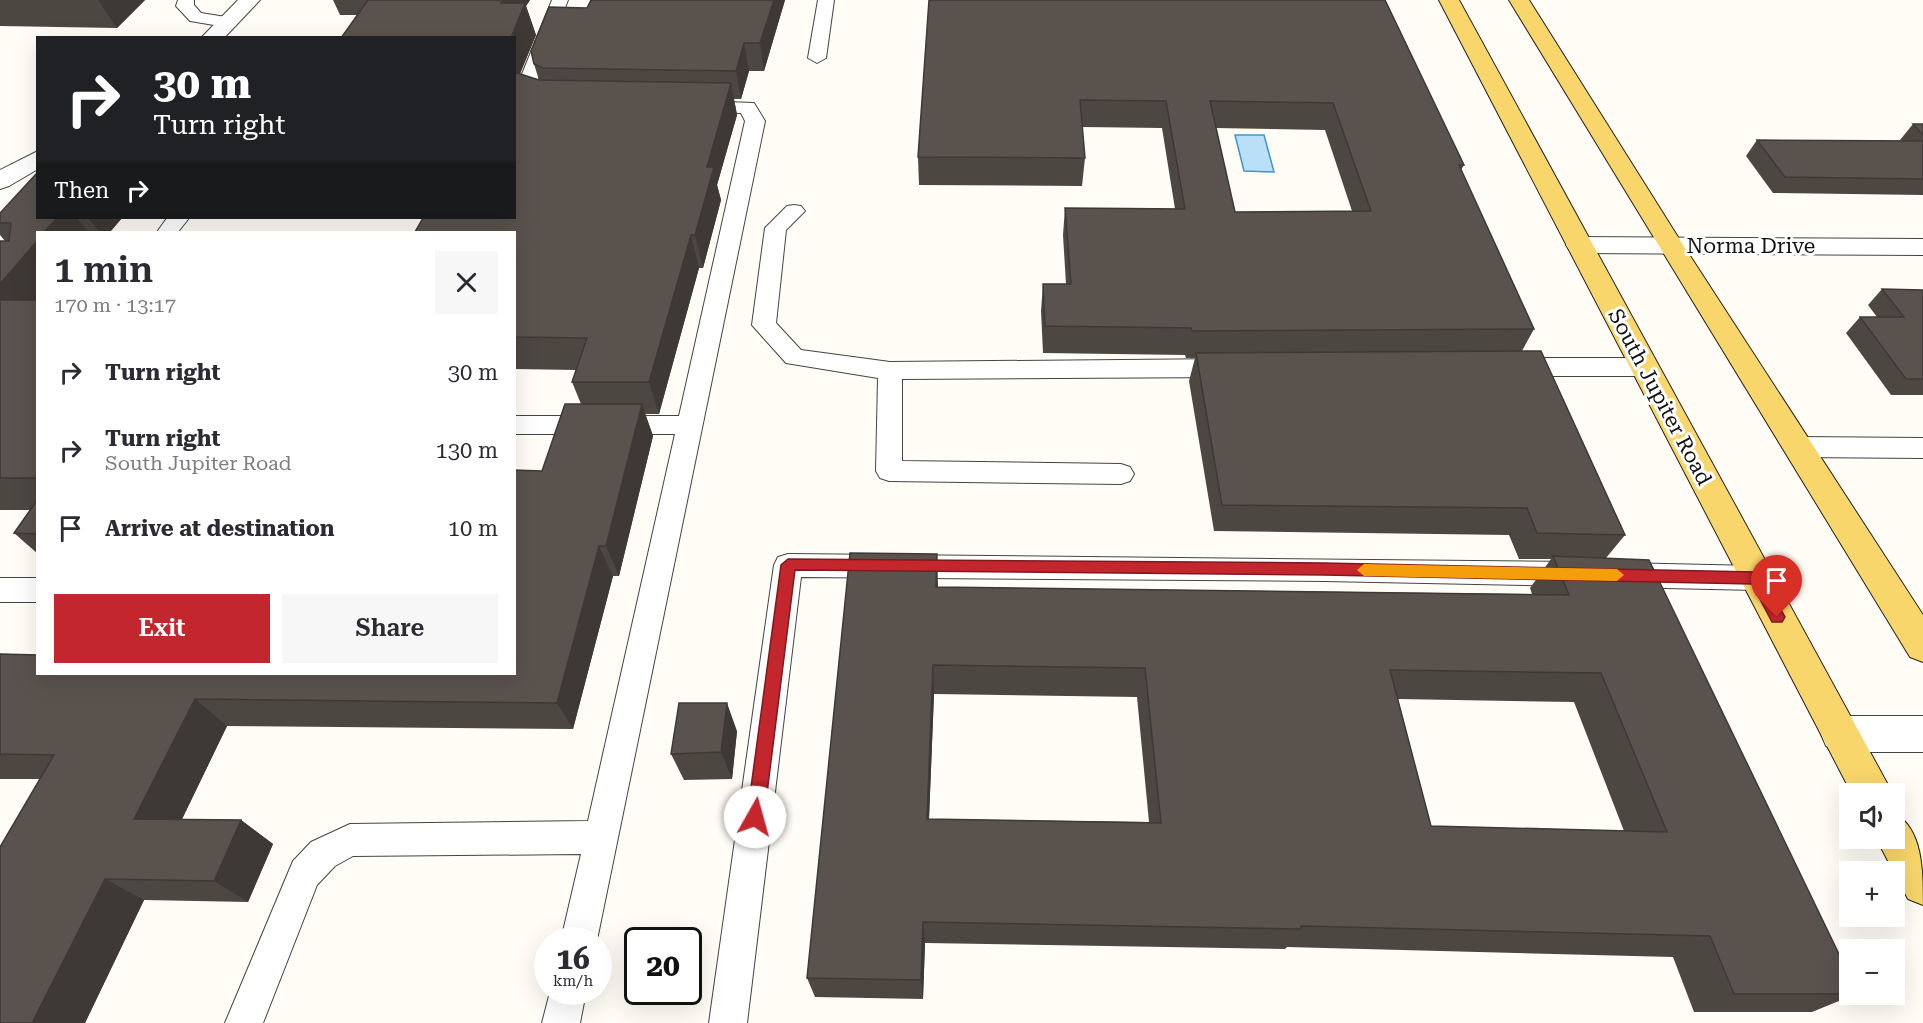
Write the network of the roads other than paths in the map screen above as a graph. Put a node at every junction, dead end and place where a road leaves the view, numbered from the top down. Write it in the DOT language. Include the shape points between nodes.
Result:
graph roads {
  1 [pos="186,0"];
  2 [pos="250,0"];
  3 [pos="560,0"];
  4 [pos="826,0"];
  5 [pos="1449,0"];
  6 [pos="1519,0"];
  7 [pos="219,33"];
  8 [pos="817,58"];
  9 [pos="573,105"];
  10 [pos="677,106"];
  11 [pos="36,159"];
  12 [pos="0,181"];
  13 [pos="795,212"];
  14 [pos="177,219"];
  15 [pos="168,231"];
  16 [pos="1579,245"];
  17 [pos="1670,246"];
  18 [pos="1923,247"];
  19 [pos="1492,367"];
  20 [pos="1644,367"];
  21 [pos="1258,368"];
  22 [pos="890,371"];
  23 [pos="516,425"];
  24 [pos="691,425"];
  25 [pos="1797,447"];
  26 [pos="1923,448"];
  27 [pos="1121,474"];
  28 [pos="1756,578"];
  29 [pos="0,590"];
  30 [pos="36,590"];
  31 [pos="1923,646"];
  32 [pos="1840,734"];
  33 [pos="1923,734"];
  34 [pos="1867,783"];
  35 [pos="602,837"];
  36 [pos="1903,849"];
  37 [pos="1923,884"];
  38 [pos="582,927"];
  39 [pos="565,1005"];
  40 [pos="244,1023"];
  41 [pos="561,1023"];
  42 [pos="728,1023"];
  1 -- 7 [label="lane" via="185,6"];
  2 -- 7 [label="street"];
  3 -- 9 [label="lane" via="529,79 532,97 550,104"];
  4 -- 8 [label="lane"];
  5 -- 16 [label="main road, South Jupiter Road"];
  6 -- 17 [label="main road"];
  10 -- 24 [label="lane" via="747,107 755,121"];
  11 -- 12 [label="street"];
  13 -- 22 [label="lane" via="776,228 764,325 794,357"];
  14 -- 15 [label="lane"];
  16 -- 17 [label="street, Norma Drive"];
  16 -- 20 [label="main road, South Jupiter Road"];
  17 -- 18 [label="street, Norma Drive"];
  17 -- 25 [label="main road"];
  19 -- 20 [label="lane"];
  20 -- 28 [label="main road, South Jupiter Road"];
  21 -- 22 [label="lane"];
  22 -- 27 [label="lane" via="889,471"];
  23 -- 24 [label="lane"];
  24 -- 35 [label="lane"];
  25 -- 26 [label="lane"];
  25 -- 31 [label="main road"];
  28 -- 32 [label="main road, South Jupiter Road"];
  28 -- 42 [label="lane" via="1324,569 788,565"];
  29 -- 30 [label="lane"];
  32 -- 33 [label="street"];
  32 -- 34 [label="main road, South Jupiter Road"];
  35 -- 38 [label="lane"];
  35 -- 40 [label="lane" via="350,840 323,854 305,873"];
  36 -- 37 [label="main road"];
  39 -- 41 [label="lane"];
}
